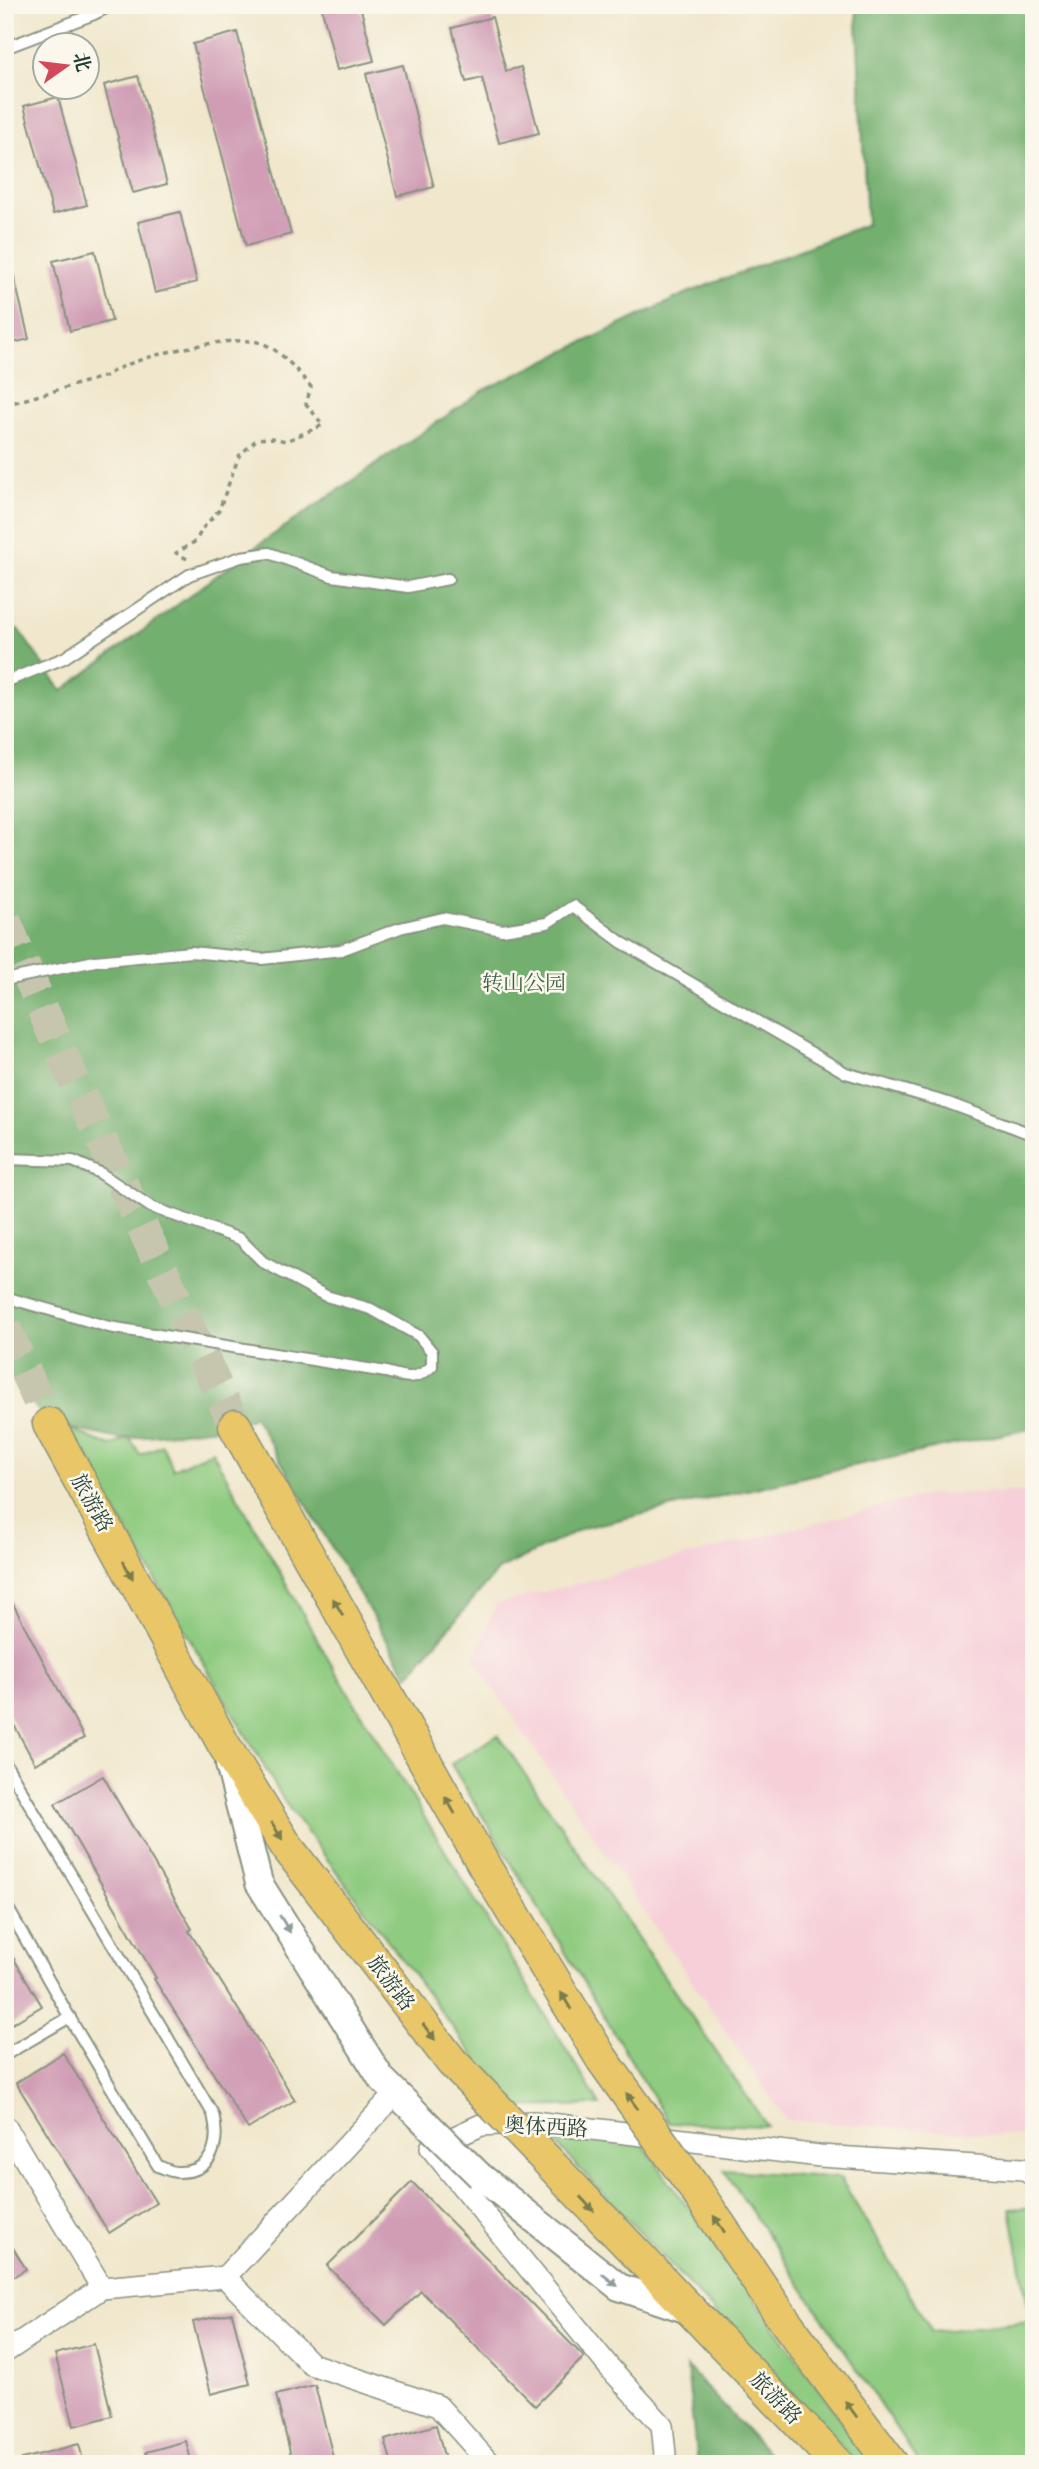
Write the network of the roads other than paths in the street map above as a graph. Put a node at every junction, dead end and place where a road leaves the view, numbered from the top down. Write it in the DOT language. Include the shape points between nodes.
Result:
graph roads {
  1 [pos="112,5"];
  2 [pos="5,48"];
  3 [pos="448,579"];
  4 [pos="5,682"];
  5 [pos="5,980"];
  6 [pos="1034,1135"];
  7 [pos="5,1159"];
  8 [pos="5,1297"];
  9 [pos="49,1424"];
  10 [pos="235,1426"];
  11 [pos="224,1745"];
  12 [pos="5,1763"];
  13 [pos="5,1903"];
  14 [pos="70,2017"];
  15 [pos="5,2055"];
  16 [pos="396,2093"];
  17 [pos="5,2126"];
  18 [pos="1030,2170"];
  19 [pos="225,2277"];
  20 [pos="102,2288"];
  21 [pos="694,2312"];
  22 [pos="5,2352"];
  23 [pos="490,2464"];
  24 [pos="666,2464"];
  25 [pos="838,2464"];
  26 [pos="892,2464"];
  1 -- 2 [label="lane"];
  3 -- 4 [label="lane" via="408,587 332,576 268,553 241,557 189,575 64,658"];
  5 -- 6 [label="lane" via="95,961 191,953 262,959 341,950 443,918 502,930 547,923 573,906 621,942 846,1073"];
  7 -- 8 [label="lane" via="73,1161 151,1207 240,1239 263,1262 326,1296 371,1309 419,1336 432,1352 432,1366 422,1375 404,1378 109,1327"];
  9 -- 11 [label="main road, 旅游路, one-way"];
  26 -- 10 [label="main road, one-way, bridge" via="782,2317 601,2059 485,1867"];
  11 -- 16 [label="street, one-way" via="259,1883 382,2078"];
  11 -- 21 [label="main road, 旅游路, one-way, bridge" via="287,1847 452,2062"];
  12 -- 14 [label="lane" via="213,2114 218,2134 211,2157 198,2168 178,2173 158,2166"];
  13 -- 14 [label="lane"];
  14 -- 15 [label="lane"];
  16 -- 19 [label="street"];
  16 -- 21 [label="street, one-way, bridge" via="480,2176 619,2287"];
  17 -- 20 [label="street"];
  18 -- 24 [label="street, 奥体西路" via="820,2155 533,2122 481,2125 431,2148 609,2367 662,2425"];
  19 -- 20 [label="street"];
  19 -- 23 [label="street" via="311,2364 438,2406"];
  20 -- 22 [label="street"];
  21 -- 25 [label="main road, 旅游路"];
}
